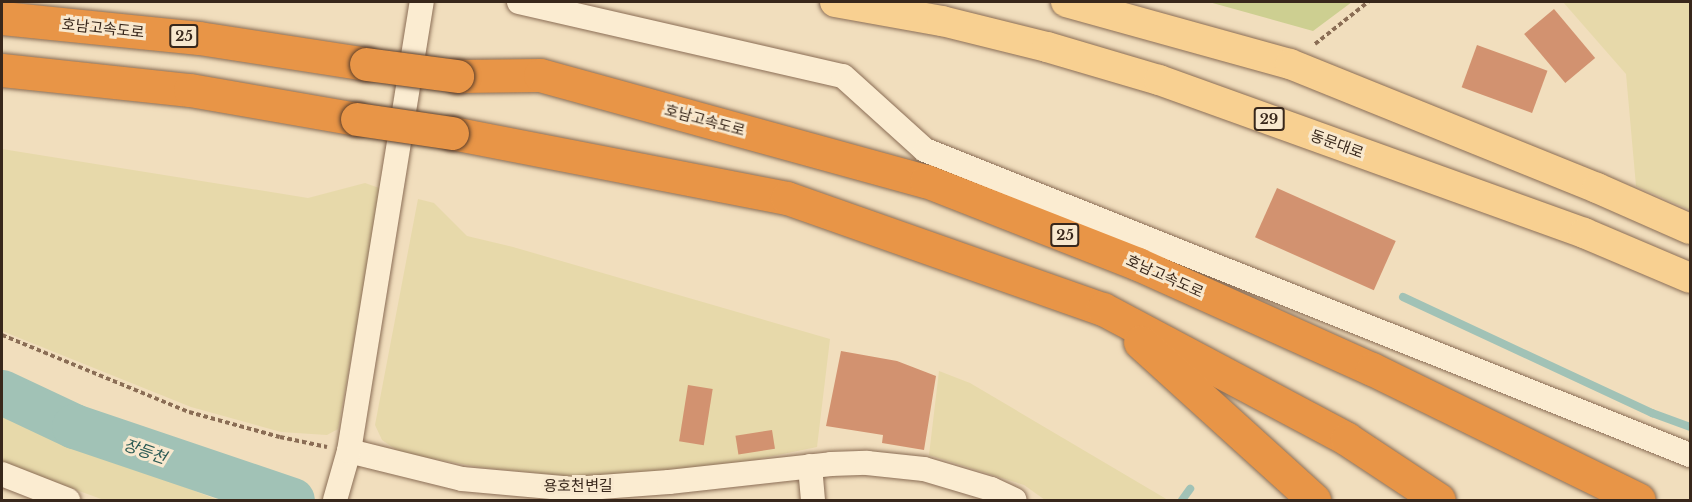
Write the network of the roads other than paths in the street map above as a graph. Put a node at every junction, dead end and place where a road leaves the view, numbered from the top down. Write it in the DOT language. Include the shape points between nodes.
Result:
graph roads {
  1 [pos="422,2"];
  2 [pos="519,2"];
  3 [pos="835,2"];
  4 [pos="1066,2"];
  5 [pos="2,18"];
  6 [pos="2,70"];
  7 [pos="1690,229"];
  8 [pos="1690,278"];
  9 [pos="1103,309"];
  10 [pos="1690,455"];
  11 [pos="346,460"];
  12 [pos="2,474"];
  13 [pos="811,482"];
  14 [pos="68,501"];
  15 [pos="334,501"];
  16 [pos="1015,501"];
  17 [pos="1314,501"];
  18 [pos="1439,501"];
  19 [pos="1640,501"];
  1 -- 11 [label="street"];
  2 -- 10 [label="street" via="843,76 925,150"];
  3 -- 8 [label="main road, 동문대로 / 29" via="942,21 1159,80 1584,233"];
  4 -- 7 [label="main road" via="1290,64"];
  5 -- 19 [label="highway, 호남고속도로 / 25, bridge" via="199,38 457,76 540,75 926,181 1138,264 1378,372"];
  6 -- 9 [label="highway, bridge" via="190,90 452,134 787,198"];
  9 -- 17 [label="highway"];
  9 -- 18 [label="highway" via="1347,439"];
  11 -- 13 [label="street, 용호천변길" via="462,479 574,489 669,482"];
  11 -- 15 [label="street"];
  12 -- 14 [label="street"];
  13 -- 16 [label="street, 용호천변길" via="867,464 924,469 991,489"];
}
